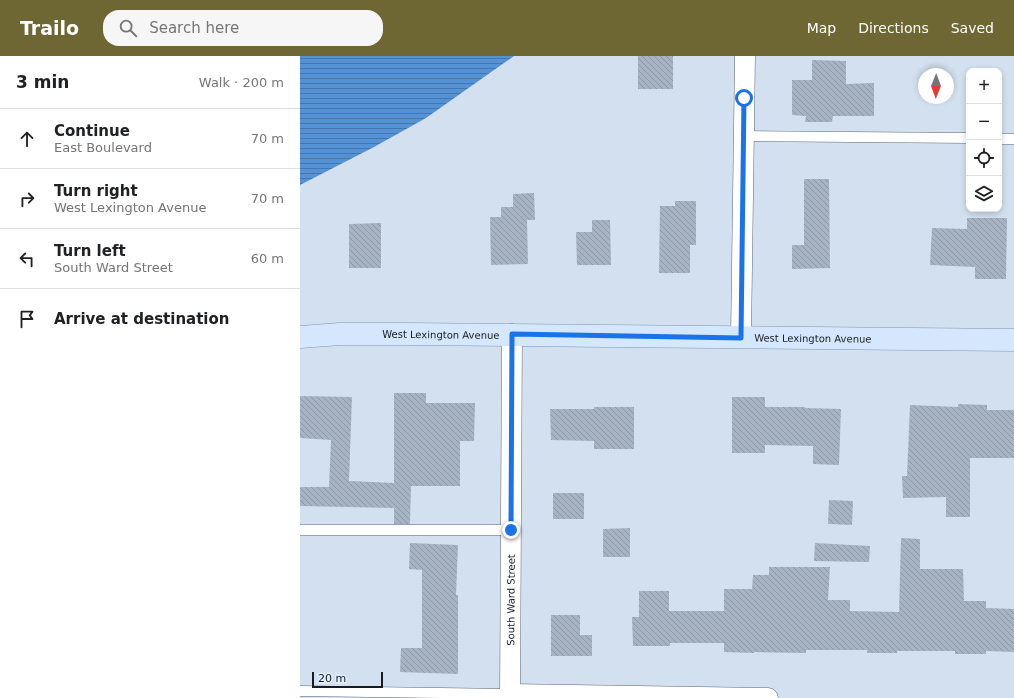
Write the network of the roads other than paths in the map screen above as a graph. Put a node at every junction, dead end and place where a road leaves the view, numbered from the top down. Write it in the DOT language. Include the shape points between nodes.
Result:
graph roads {
  1 [pos="745,56"];
  2 [pos="744,136"];
  3 [pos="966,138"];
  4 [pos="1002,139"];
  5 [pos="1014,139"];
  6 [pos="512,334"];
  7 [pos="300,337"];
  8 [pos="741,338"];
  9 [pos="1014,340"];
  10 [pos="300,530"];
  11 [pos="511,530"];
  12 [pos="300,690"];
  13 [pos="510,696"];
  14 [pos="768,698"];
  1 -- 2 [label="street"];
  2 -- 3 [label="lane"];
  2 -- 8 [label="street"];
  4 -- 5 [label="lane"];
  6 -- 7 [label="main road, West Lexington Avenue" via="340,334"];
  6 -- 8 [label="main road, West Lexington Avenue"];
  6 -- 11 [label="street, South Ward Street"];
  8 -- 9 [label="main road, West Lexington Avenue"];
  10 -- 11 [label="lane"];
  11 -- 13 [label="street, South Ward Street"];
  12 -- 13 [label="lane"];
  13 -- 14 [label="street"];
}
